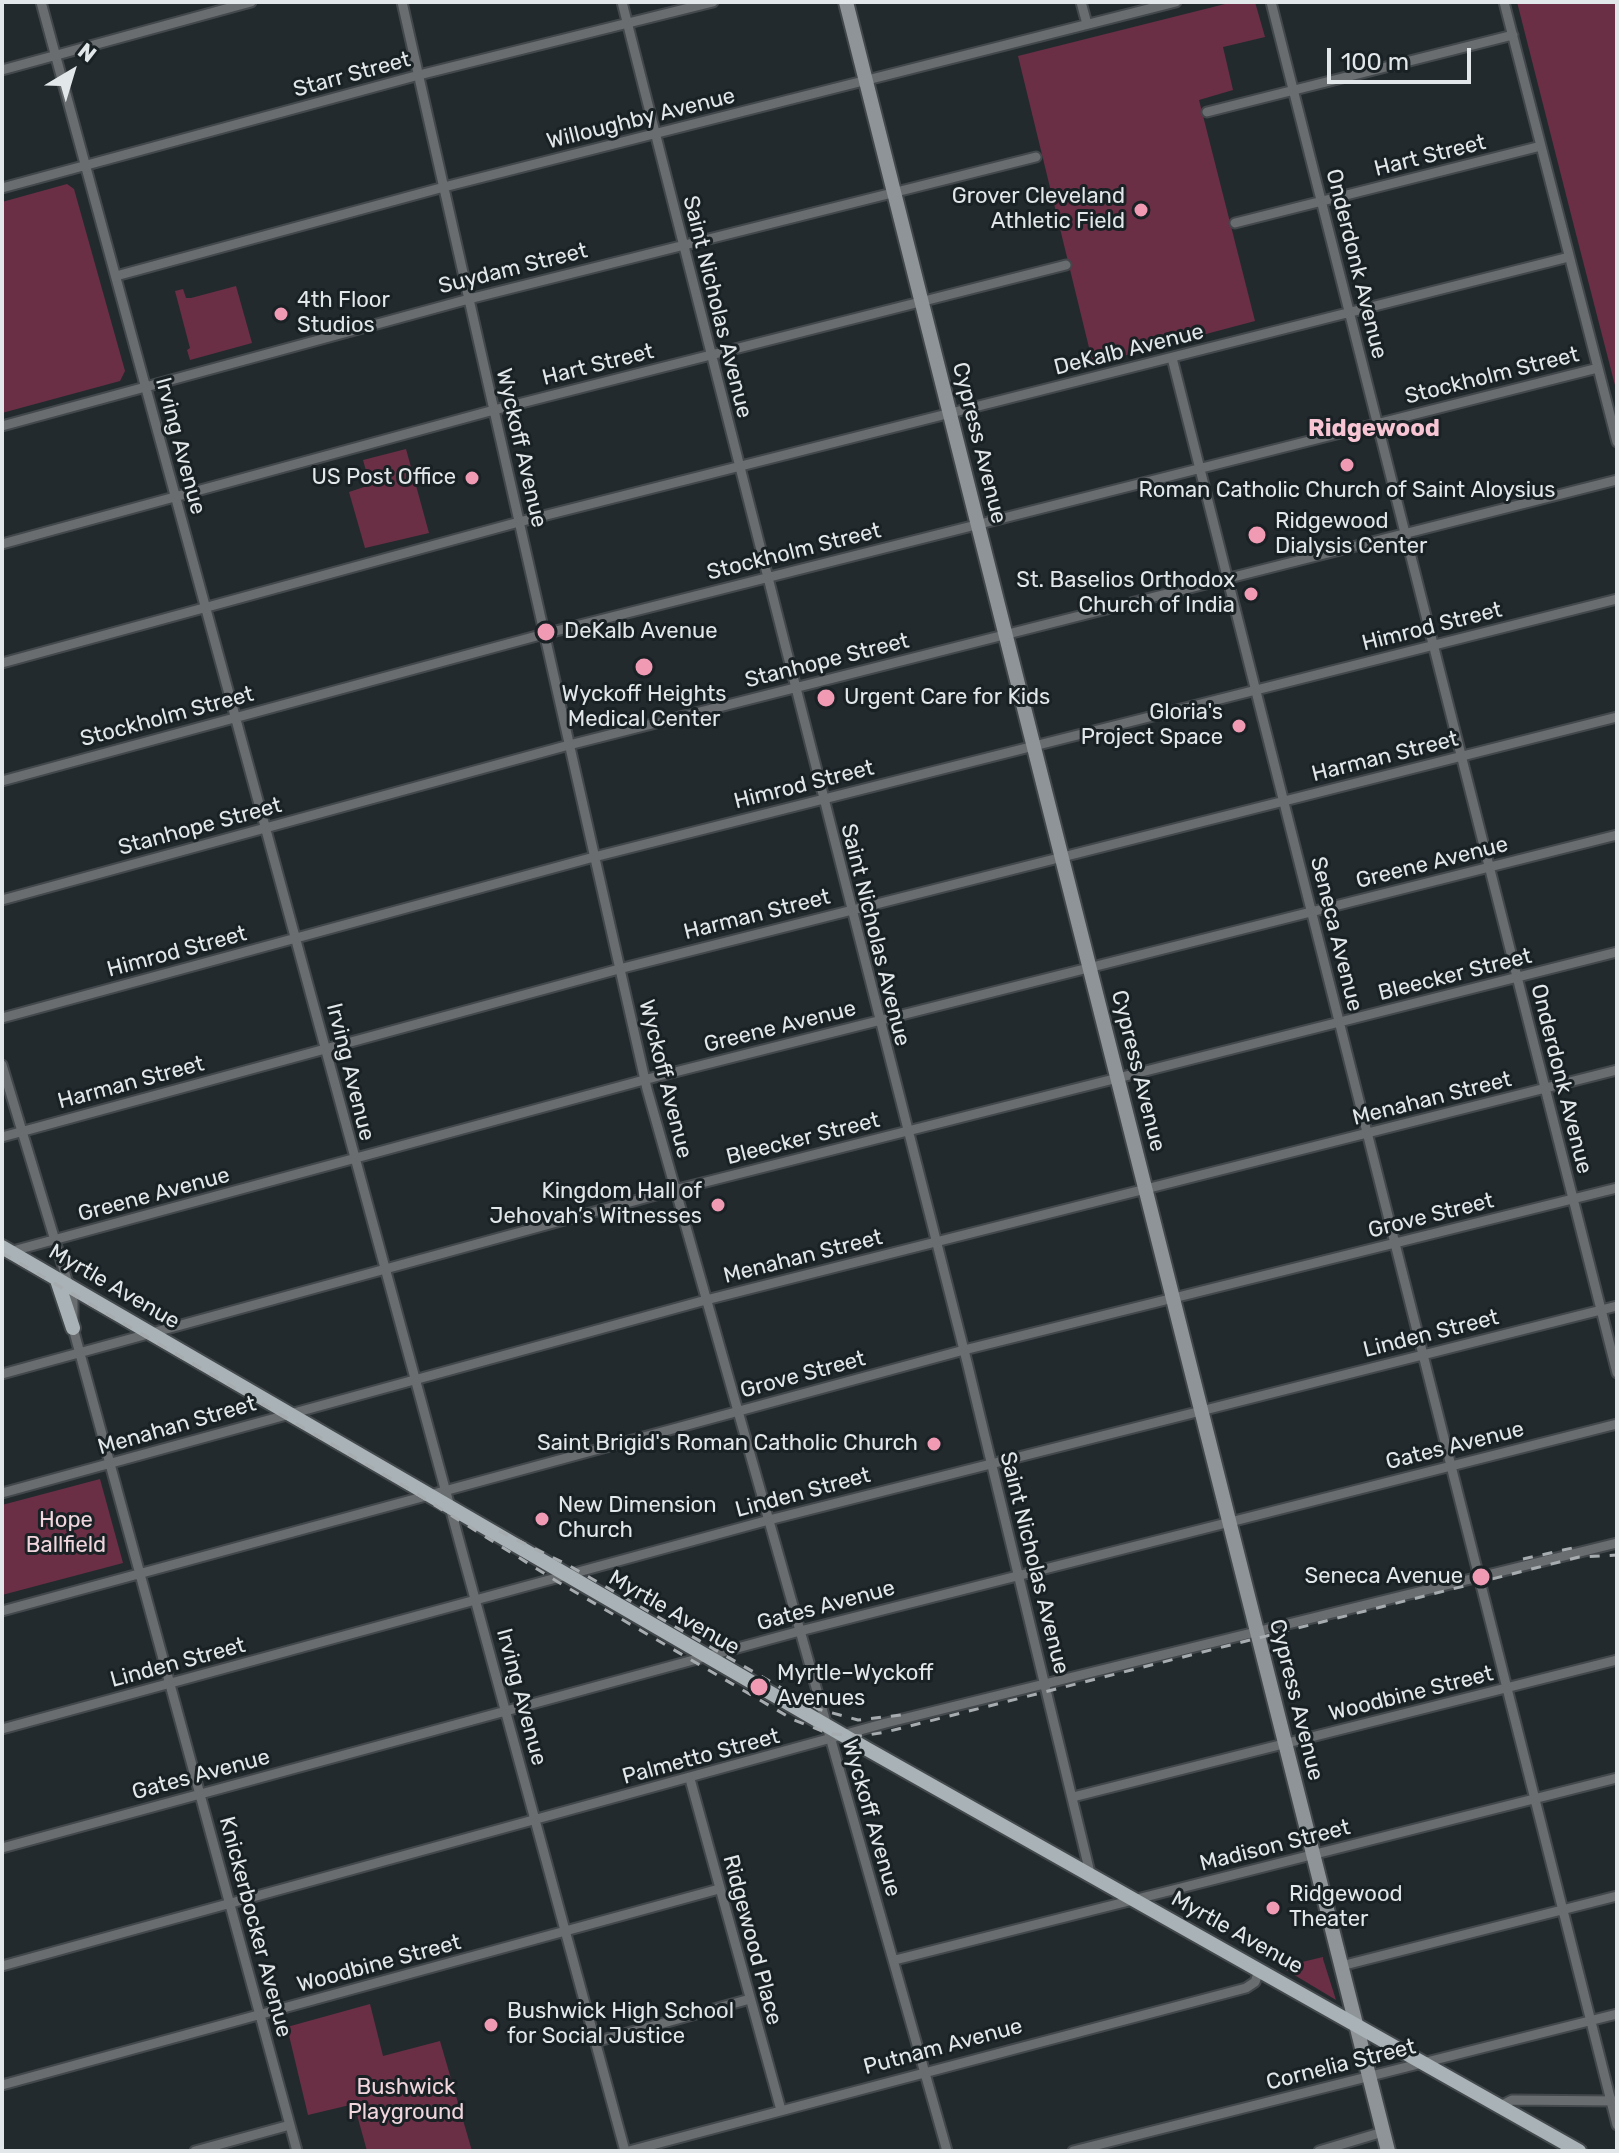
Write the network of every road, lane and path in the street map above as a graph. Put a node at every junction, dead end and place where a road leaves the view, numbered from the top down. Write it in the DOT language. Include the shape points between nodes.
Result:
graph roads {
  1 [pos="41,2"];
  2 [pos="251,2"];
  3 [pos="402,2"];
  4 [pos="622,2"];
  5 [pos="713,2"];
  6 [pos="846,2"];
  7 [pos="1081,2"];
  8 [pos="1176,2"];
  9 [pos="1271,2"];
  10 [pos="1504,2"];
  11 [pos="627,23"];
  12 [pos="1087,24"];
  13 [pos="1513,35"];
  14 [pos="55,56"];
  15 [pos="2,70"];
  16 [pos="419,75"];
  17 [pos="866,80"];
  18 [pos="1293,91"];
  19 [pos="1207,112"];
  20 [pos="655,134"];
  21 [pos="1541,146"];
  22 [pos="1036,157"];
  23 [pos="86,166"];
  24 [pos="444,187"];
  25 [pos="2,188"];
  26 [pos="894,191"];
  27 [pos="1321,202"];
  28 [pos="1235,223"];
  29 [pos="683,245"];
  30 [pos="1569,257"];
  31 [pos="1066,265"];
  32 [pos="116,276"];
  33 [pos="469,299"];
  34 [pos="921,302"];
  35 [pos="1350,313"];
  36 [pos="711,356"];
  37 [pos="1172,358"];
  38 [pos="1598,368"];
  39 [pos="145,387"];
  40 [pos="494,410"];
  41 [pos="949,414"];
  42 [pos="1377,423"];
  43 [pos="2,426"];
  44 [pos="1617,442"];
  45 [pos="738,466"];
  46 [pos="1199,468"];
  47 [pos="1617,480"];
  48 [pos="176,497"];
  49 [pos="519,522"];
  50 [pos="978,525"];
  51 [pos="1405,534"];
  52 [pos="2,544"];
  53 [pos="767,577"];
  54 [pos="1227,579"];
  55 [pos="1617,599"];
  56 [pos="206,607"];
  57 [pos="544,634"];
  58 [pos="1006,634"];
  59 [pos="1434,645"];
  60 [pos="2,663"];
  61 [pos="795,688"];
  62 [pos="1255,690"];
  63 [pos="1617,717"];
  64 [pos="236,718"];
  65 [pos="569,745"];
  66 [pos="1034,746"];
  67 [pos="1461,756"];
  68 [pos="2,781"];
  69 [pos="822,799"];
  70 [pos="1283,801"];
  71 [pos="266,828"];
  72 [pos="1617,835"];
  73 [pos="1061,855"];
  74 [pos="594,857"];
  75 [pos="1489,867"];
  76 [pos="2,900"];
  77 [pos="851,910"];
  78 [pos="1311,912"];
  79 [pos="296,938"];
  80 [pos="1617,952"];
  81 [pos="1089,965"];
  82 [pos="619,969"];
  83 [pos="1517,978"];
  84 [pos="2,1018"];
  85 [pos="878,1021"];
  86 [pos="1339,1023"];
  87 [pos="326,1049"];
  88 [pos="2,1065"];
  89 [pos="1617,1070"];
  90 [pos="1117,1078"];
  91 [pos="645,1080"];
  92 [pos="1545,1088"];
  93 [pos="20,1132"];
  94 [pos="906,1132"];
  95 [pos="1367,1133"];
  96 [pos="2,1137"];
  97 [pos="353,1159"];
  98 [pos="1617,1188"];
  99 [pos="1145,1189"];
  100 [pos="674,1190"];
  101 [pos="1573,1199"];
  102 [pos="54,1240"];
  103 [pos="935,1242"];
  104 [pos="1395,1244"];
  105 [pos="5,1251"];
  106 [pos="386,1269"];
  107 [pos="63,1283"];
  108 [pos="706,1300"];
  109 [pos="1173,1300"];
  110 [pos="1617,1306"];
  111 [pos="1601,1310"];
  112 [pos="73,1328"];
  113 [pos="149,1333"];
  114 [pos="964,1350"];
  115 [pos="80,1352"];
  116 [pos="1423,1355"];
  117 [pos="1617,1373"];
  118 [pos="2,1374"];
  119 [pos="416,1379"];
  120 [pos="737,1411"];
  121 [pos="1201,1411"];
  122 [pos="288,1414"];
  123 [pos="1617,1424"];
  124 [pos="111,1463"];
  125 [pos="991,1463"];
  126 [pos="1451,1466"];
  127 [pos="446,1490"];
  128 [pos="2,1493"];
  129 [pos="426,1494"];
  130 [pos="452,1510"];
  131 [pos="769,1520"];
  132 [pos="1228,1522"];
  133 [pos="1617,1543"];
  134 [pos="1599,1547"];
  135 [pos="1617,1549"];
  136 [pos="140,1573"];
  137 [pos="1018,1575"];
  138 [pos="566,1576"];
  139 [pos="1479,1578"];
  140 [pos="476,1600"];
  141 [pos="2,1611"];
  142 [pos="800,1631"];
  143 [pos="1256,1634"];
  144 [pos="706,1657"];
  145 [pos="1617,1660"];
  146 [pos="170,1684"];
  147 [pos="1047,1687"];
  148 [pos="1507,1688"];
  149 [pos="506,1711"];
  150 [pos="2,1729"];
  151 [pos="833,1734"];
  152 [pos="1285,1744"];
  153 [pos="1617,1778"];
  154 [pos="690,1779"];
  155 [pos="200,1794"];
  156 [pos="1073,1797"];
  157 [pos="1535,1799"];
  158 [pos="536,1821"];
  159 [pos="2,1848"];
  160 [pos="1313,1855"];
  161 [pos="1091,1877"];
  162 [pos="719,1889"];
  163 [pos="1617,1896"];
  164 [pos="1132,1901"];
  165 [pos="230,1904"];
  166 [pos="1563,1910"];
  167 [pos="565,1931"];
  168 [pos="895,1960"];
  169 [pos="2,1966"];
  170 [pos="1341,1966"];
  171 [pos="1259,1971"];
  172 [pos="750,1999"];
  173 [pos="1617,2014"];
  174 [pos="260,2015"];
  175 [pos="1590,2021"];
  176 [pos="1356,2025"];
  177 [pos="595,2042"];
  178 [pos="1423,2063"];
  179 [pos="925,2070"];
  180 [pos="1369,2076"];
  181 [pos="2,2085"];
  182 [pos="1614,2101"];
  183 [pos="1500,2106"];
  184 [pos="781,2110"];
  185 [pos="290,2125"];
  186 [pos="1617,2125"];
  187 [pos="1383,2132"];
  188 [pos="195,2151"];
  189 [pos="297,2151"];
  190 [pos="627,2151"];
  191 [pos="947,2151"];
  192 [pos="1073,2151"];
  193 [pos="1319,2151"];
  194 [pos="1388,2151"];
  195 [pos="1579,2151"];
  1 -- 14 [label="street, Irving Avenue"];
  2 -- 14 [label="street"];
  3 -- 16 [label="street, Wyckoff Avenue"];
  4 -- 11 [label="street, Saint Nicholas Avenue"];
  5 -- 11 [label="street, Starr Street"];
  6 -- 17 [label="main road, Cypress Avenue"];
  7 -- 12 [label="street"];
  8 -- 12 [label="street, Willoughby Avenue"];
  9 -- 18 [label="street, Onderdonk Avenue"];
  10 -- 13 [label="street"];
  11 -- 16 [label="street, Starr Street"];
  11 -- 20 [label="street, Saint Nicholas Avenue"];
  12 -- 17 [label="street, Willoughby Avenue"];
  13 -- 18 [label="street"];
  13 -- 21 [label="street"];
  14 -- 15 [label="street"];
  14 -- 23 [label="street, Irving Avenue"];
  16 -- 23 [label="street, Starr Street"];
  16 -- 24 [label="street, Wyckoff Avenue"];
  17 -- 20 [label="street, Willoughby Avenue"];
  17 -- 26 [label="main road, Cypress Avenue"];
  18 -- 19 [label="street"];
  18 -- 27 [label="street, Onderdonk Avenue"];
  20 -- 24 [label="street, Willoughby Avenue"];
  20 -- 29 [label="street, Saint Nicholas Avenue"];
  21 -- 27 [label="street, Hart Street"];
  21 -- 30 [label="street"];
  22 -- 26 [label="street, Suydam Street"];
  23 -- 25 [label="street, Starr Street"];
  23 -- 32 [label="street, Irving Avenue"];
  24 -- 32 [label="street, Willoughby Avenue"];
  24 -- 33 [label="street, Wyckoff Avenue"];
  26 -- 29 [label="street, Suydam Street"];
  26 -- 34 [label="main road, Cypress Avenue"];
  27 -- 28 [label="street, Hart Street"];
  27 -- 35 [label="street, Onderdonk Avenue"];
  29 -- 33 [label="street, Suydam Street"];
  29 -- 36 [label="street, Saint Nicholas Avenue"];
  30 -- 35 [label="street, DeKalb Avenue"];
  30 -- 38 [label="street"];
  31 -- 34 [label="street, Hart Street"];
  32 -- 39 [label="street, Irving Avenue"];
  33 -- 39 [label="street, Suydam Street"];
  33 -- 40 [label="street, Wyckoff Avenue"];
  34 -- 36 [label="street, Hart Street"];
  34 -- 41 [label="main road, Cypress Avenue"];
  35 -- 37 [label="street, DeKalb Avenue"];
  35 -- 42 [label="street, Onderdonk Avenue"];
  36 -- 40 [label="street, Hart Street"];
  36 -- 45 [label="street, Saint Nicholas Avenue"];
  37 -- 41 [label="street, DeKalb Avenue"];
  37 -- 46 [label="street, Seneca Avenue"];
  38 -- 42 [label="street, Stockholm Street"];
  38 -- 44 [label="street"];
  39 -- 43 [label="street, Suydam Street"];
  39 -- 48 [label="street, Irving Avenue"];
  40 -- 48 [label="street, Hart Street"];
  40 -- 49 [label="street, Wyckoff Avenue"];
  41 -- 45 [label="street, DeKalb Avenue"];
  41 -- 50 [label="main road, Cypress Avenue"];
  42 -- 46 [label="street, Stockholm Street"];
  42 -- 51 [label="street, Onderdonk Avenue"];
  45 -- 49 [label="street, DeKalb Avenue"];
  45 -- 53 [label="street, Saint Nicholas Avenue"];
  46 -- 50 [label="street, Stockholm Street"];
  46 -- 54 [label="street, Seneca Avenue"];
  47 -- 51 [label="street, Stanhope Street"];
  48 -- 52 [label="street, Hart Street"];
  48 -- 56 [label="street, Irving Avenue"];
  49 -- 56 [label="street, DeKalb Avenue"];
  49 -- 57 [label="street, Wyckoff Avenue"];
  50 -- 53 [label="street, Stockholm Street"];
  50 -- 58 [label="main road, Cypress Avenue"];
  51 -- 54 [label="street, Stanhope Street"];
  51 -- 59 [label="street, Onderdonk Avenue"];
  53 -- 57 [label="street, Stockholm Street"];
  53 -- 61 [label="street, Saint Nicholas Avenue"];
  54 -- 58 [label="street, Stanhope Street"];
  54 -- 62 [label="street, Seneca Avenue"];
  55 -- 59 [label="street, Himrod Street"];
  56 -- 60 [label="street, DeKalb Avenue"];
  56 -- 64 [label="street, Irving Avenue"];
  57 -- 64 [label="street, Stockholm Street"];
  57 -- 65 [label="street, Wyckoff Avenue"];
  58 -- 61 [label="street, Stanhope Street"];
  58 -- 66 [label="main road, Cypress Avenue"];
  59 -- 62 [label="street, Himrod Street"];
  59 -- 67 [label="street, Onderdonk Avenue"];
  61 -- 65 [label="street, Stanhope Street"];
  61 -- 69 [label="street, Saint Nicholas Avenue"];
  62 -- 66 [label="street, Himrod Street"];
  62 -- 70 [label="street, Seneca Avenue"];
  63 -- 67 [label="street, Harman Street"];
  64 -- 68 [label="street, Stockholm Street"];
  64 -- 71 [label="street, Irving Avenue"];
  65 -- 71 [label="street, Stanhope Street"];
  65 -- 74 [label="street, Wyckoff Avenue"];
  66 -- 69 [label="street, Himrod Street"];
  66 -- 73 [label="main road, Cypress Avenue"];
  67 -- 70 [label="street, Harman Street"];
  67 -- 75 [label="street, Onderdonk Avenue"];
  69 -- 74 [label="street, Himrod Street"];
  69 -- 77 [label="street, Saint Nicholas Avenue"];
  70 -- 73 [label="street, Harman Street"];
  70 -- 78 [label="street, Seneca Avenue"];
  71 -- 76 [label="street, Stanhope Street"];
  71 -- 79 [label="street, Irving Avenue"];
  72 -- 75 [label="street, Greene Avenue"];
  73 -- 77 [label="street, Harman Street"];
  73 -- 81 [label="main road, Cypress Avenue"];
  74 -- 79 [label="street, Himrod Street"];
  74 -- 82 [label="street, Wyckoff Avenue"];
  75 -- 78 [label="street, Greene Avenue"];
  75 -- 83 [label="street, Onderdonk Avenue"];
  77 -- 82 [label="street, Harman Street"];
  77 -- 85 [label="street, Saint Nicholas Avenue"];
  78 -- 81 [label="street, Greene Avenue"];
  78 -- 86 [label="street, Seneca Avenue"];
  79 -- 84 [label="street, Himrod Street"];
  79 -- 87 [label="street, Irving Avenue"];
  80 -- 83 [label="street, Bleecker Street"];
  81 -- 85 [label="street, Greene Avenue"];
  81 -- 90 [label="main road, Cypress Avenue"];
  82 -- 87 [label="street, Harman Street"];
  82 -- 91 [label="street, Wyckoff Avenue"];
  83 -- 86 [label="street, Bleecker Street"];
  83 -- 92 [label="street, Onderdonk Avenue"];
  85 -- 91 [label="street, Greene Avenue"];
  85 -- 94 [label="street, Saint Nicholas Avenue"];
  86 -- 90 [label="street, Bleecker Street"];
  86 -- 95 [label="street, Seneca Avenue"];
  87 -- 93 [label="street, Harman Street"];
  87 -- 97 [label="street, Irving Avenue"];
  88 -- 93 [label="street"];
  89 -- 92 [label="street, Menahan Street"];
  90 -- 94 [label="street, Bleecker Street"];
  90 -- 99 [label="main road, Cypress Avenue"];
  91 -- 97 [label="street, Greene Avenue"];
  91 -- 100 [label="street, Wyckoff Avenue"];
  92 -- 95 [label="street, Menahan Street"];
  92 -- 101 [label="street, Onderdonk Avenue"];
  93 -- 96 [label="street, Harman Street"];
  93 -- 102 [label="street"];
  94 -- 100 [label="street, Bleecker Street"];
  94 -- 103 [label="street, Saint Nicholas Avenue"];
  95 -- 99 [label="street, Menahan Street"];
  95 -- 104 [label="street, Seneca Avenue"];
  97 -- 102 [label="street, Greene Avenue"];
  97 -- 106 [label="street, Irving Avenue"];
  98 -- 101 [label="street, Grove Street"];
  99 -- 103 [label="street, Menahan Street"];
  99 -- 109 [label="main road, Cypress Avenue"];
  100 -- 106 [label="street, Bleecker Street"];
  100 -- 108 [label="street, Wyckoff Avenue"];
  101 -- 104 [label="street, Grove Street"];
  101 -- 111 [label="street, Onderdonk Avenue"];
  102 -- 105 [label="street, Greene Avenue"];
  102 -- 107 [label="street"];
  103 -- 108 [label="street, Menahan Street"];
  103 -- 114 [label="street, Saint Nicholas Avenue"];
  104 -- 109 [label="street, Grove Street"];
  104 -- 116 [label="street, Seneca Avenue"];
  105 -- 107 [label="main road, Myrtle Avenue"];
  106 -- 113 [label="street, Bleecker Street"];
  106 -- 119 [label="street, Irving Avenue"];
  107 -- 112 [label="main road"];
  107 -- 113 [label="main road, Myrtle Avenue"];
  108 -- 119 [label="street, Menahan Street"];
  108 -- 120 [label="street, Wyckoff Avenue"];
  109 -- 114 [label="street, Grove Street"];
  109 -- 121 [label="main road, Cypress Avenue"];
  110 -- 111 [label="street, Linden Street"];
  111 -- 116 [label="street, Linden Street"];
  111 -- 117 [label="street, Onderdonk Avenue"];
  112 -- 115 [label="street, Knickerbocker Avenue"];
  113 -- 115 [label="street, Bleecker Street"];
  113 -- 122 [label="main road, Myrtle Avenue"];
  114 -- 120 [label="street, Grove Street"];
  114 -- 125 [label="street, Saint Nicholas Avenue"];
  115 -- 118 [label="street, Bleecker Street"];
  115 -- 124 [label="street, Knickerbocker Avenue"];
  116 -- 121 [label="street, Linden Street"];
  116 -- 126 [label="street, Seneca Avenue"];
  119 -- 122 [label="street, Menahan Street"];
  119 -- 127 [label="street, Irving Avenue"];
  120 -- 127 [label="street, Grove Street"];
  120 -- 131 [label="street, Wyckoff Avenue"];
  121 -- 125 [label="street, Linden Street"];
  121 -- 132 [label="main road, Cypress Avenue"];
  122 -- 124 [label="street, Menahan Street"];
  122 -- 129 [label="main road, Myrtle Avenue"];
  123 -- 126 [label="street, Gates Avenue"];
  124 -- 128 [label="street, Menahan Street"];
  124 -- 136 [label="street, Knickerbocker Avenue"];
  125 -- 131 [label="street, Linden Street"];
  125 -- 137 [label="street, Saint Nicholas Avenue"];
  126 -- 132 [label="street, Gates Avenue"];
  126 -- 139 [label="street, Seneca Avenue"];
  127 -- 129 [label="street, Grove Street"];
  127 -- 130 [label="street, Irving Avenue"];
  129 -- 130 [label="main road, Myrtle Avenue"];
  129 -- 136 [label="street, Grove Street"];
  130 -- 138 [label="main road, Myrtle Avenue"];
  130 -- 140 [label="street, Irving Avenue"];
  131 -- 138 [label="street, Linden Street"];
  131 -- 142 [label="street, Wyckoff Avenue"];
  132 -- 137 [label="street, Gates Avenue"];
  132 -- 143 [label="main road, Cypress Avenue"];
  133 -- 134 [label="street, Palmetto Street"];
  134 -- 135 [label="street, Palmetto Street"];
  134 -- 139 [label="street, Palmetto Street"];
  136 -- 141 [label="street, Grove Street"];
  136 -- 146 [label="street, Knickerbocker Avenue"];
  137 -- 142 [label="street, Gates Avenue"];
  137 -- 147 [label="street, Saint Nicholas Avenue"];
  138 -- 140 [label="street, Linden Street"];
  138 -- 144 [label="main road, Myrtle Avenue"];
  139 -- 143 [label="street, Palmetto Street"];
  139 -- 148 [label="street, Seneca Avenue"];
  140 -- 146 [label="street, Linden Street"];
  140 -- 149 [label="street, Irving Avenue"];
  142 -- 144 [label="street, Gates Avenue"];
  142 -- 151 [label="street, Wyckoff Avenue"];
  143 -- 147 [label="street, Palmetto Street"];
  143 -- 152 [label="main road, Cypress Avenue"];
  144 -- 149 [label="street, Gates Avenue"];
  144 -- 151 [label="main road, Myrtle Avenue"];
  145 -- 148 [label="street, Woodbine Street"];
  146 -- 150 [label="street, Linden Street"];
  146 -- 155 [label="street, Knickerbocker Avenue"];
  147 -- 151 [label="street, Palmetto Street"];
  147 -- 156 [label="street, Saint Nicholas Avenue"];
  148 -- 152 [label="street, Woodbine Street"];
  148 -- 157 [label="street, Seneca Avenue"];
  149 -- 155 [label="street, Gates Avenue"];
  149 -- 158 [label="street, Irving Avenue"];
  151 -- 154 [label="street, Palmetto Street"];
  151 -- 161 [label="main road, Myrtle Avenue"];
  151 -- 168 [label="street, Wyckoff Avenue"];
  152 -- 156 [label="street, Woodbine Street"];
  152 -- 160 [label="main road, Cypress Avenue"];
  153 -- 157 [label="street, Madison Street"];
  154 -- 158 [label="street, Palmetto Street"];
  154 -- 162 [label="street, Ridgewood Place"];
  155 -- 159 [label="street, Gates Avenue"];
  155 -- 165 [label="street, Knickerbocker Avenue"];
  156 -- 161 [label="street, Saint Nicholas Avenue"];
  157 -- 160 [label="street, Madison Street"];
  157 -- 166 [label="street, Seneca Avenue"];
  158 -- 165 [label="street, Palmetto Street"];
  158 -- 167 [label="street, Irving Avenue"];
  160 -- 164 [label="street, Madison Street"];
  160 -- 170 [label="main road, Cypress Avenue"];
  161 -- 164 [label="main road, Myrtle Avenue"];
  162 -- 167 [label="street, Woodbine Street"];
  162 -- 172 [label="street, Ridgewood Place"];
  163 -- 166 [label="street"];
  164 -- 168 [label="street, Madison Street"];
  164 -- 171 [label="main road, Myrtle Avenue"];
  165 -- 169 [label="street, Palmetto Street"];
  165 -- 174 [label="street, Knickerbocker Avenue"];
  166 -- 170 [label="street"];
  166 -- 175 [label="street, Seneca Avenue"];
  167 -- 174 [label="street, Woodbine Street"];
  167 -- 177 [label="street, Irving Avenue"];
  168 -- 179 [label="street, Wyckoff Avenue"];
  170 -- 176 [label="main road, Cypress Avenue"];
  171 -- 176 [label="main road, Myrtle Avenue"];
  171 -- 179 [label="street, Putnam Avenue" via="1246,1988"];
  172 -- 177 [label="street"];
  172 -- 184 [label="street, Ridgewood Place"];
  173 -- 175 [label="street, Cornelia Street"];
  174 -- 181 [label="street, Woodbine Street"];
  174 -- 185 [label="street, Knickerbocker Avenue"];
  175 -- 178 [label="street, Cornelia Street"];
  175 -- 182 [label="street, Seneca Avenue"];
  176 -- 178 [label="main road, Myrtle Avenue"];
  176 -- 180 [label="main road, Cypress Avenue"];
  177 -- 190 [label="street, Irving Avenue"];
  178 -- 180 [label="street, Cornelia Street"];
  178 -- 183 [label="main road, Myrtle Avenue"];
  179 -- 184 [label="street, Putnam Avenue"];
  179 -- 191 [label="street, Wyckoff Avenue"];
  180 -- 187 [label="main road, Cypress Avenue"];
  180 -- 192 [label="street, Cornelia Street"];
  182 -- 183 [label="street" via="1512,2100"];
  182 -- 186 [label="street, Seneca Avenue"];
  183 -- 195 [label="main road, Myrtle Avenue"];
  184 -- 190 [label="street, Putnam Avenue"];
  185 -- 188 [label="street"];
  185 -- 189 [label="street, Knickerbocker Avenue"];
  187 -- 193 [label="street"];
  187 -- 194 [label="main road, Cypress Avenue"];
}
